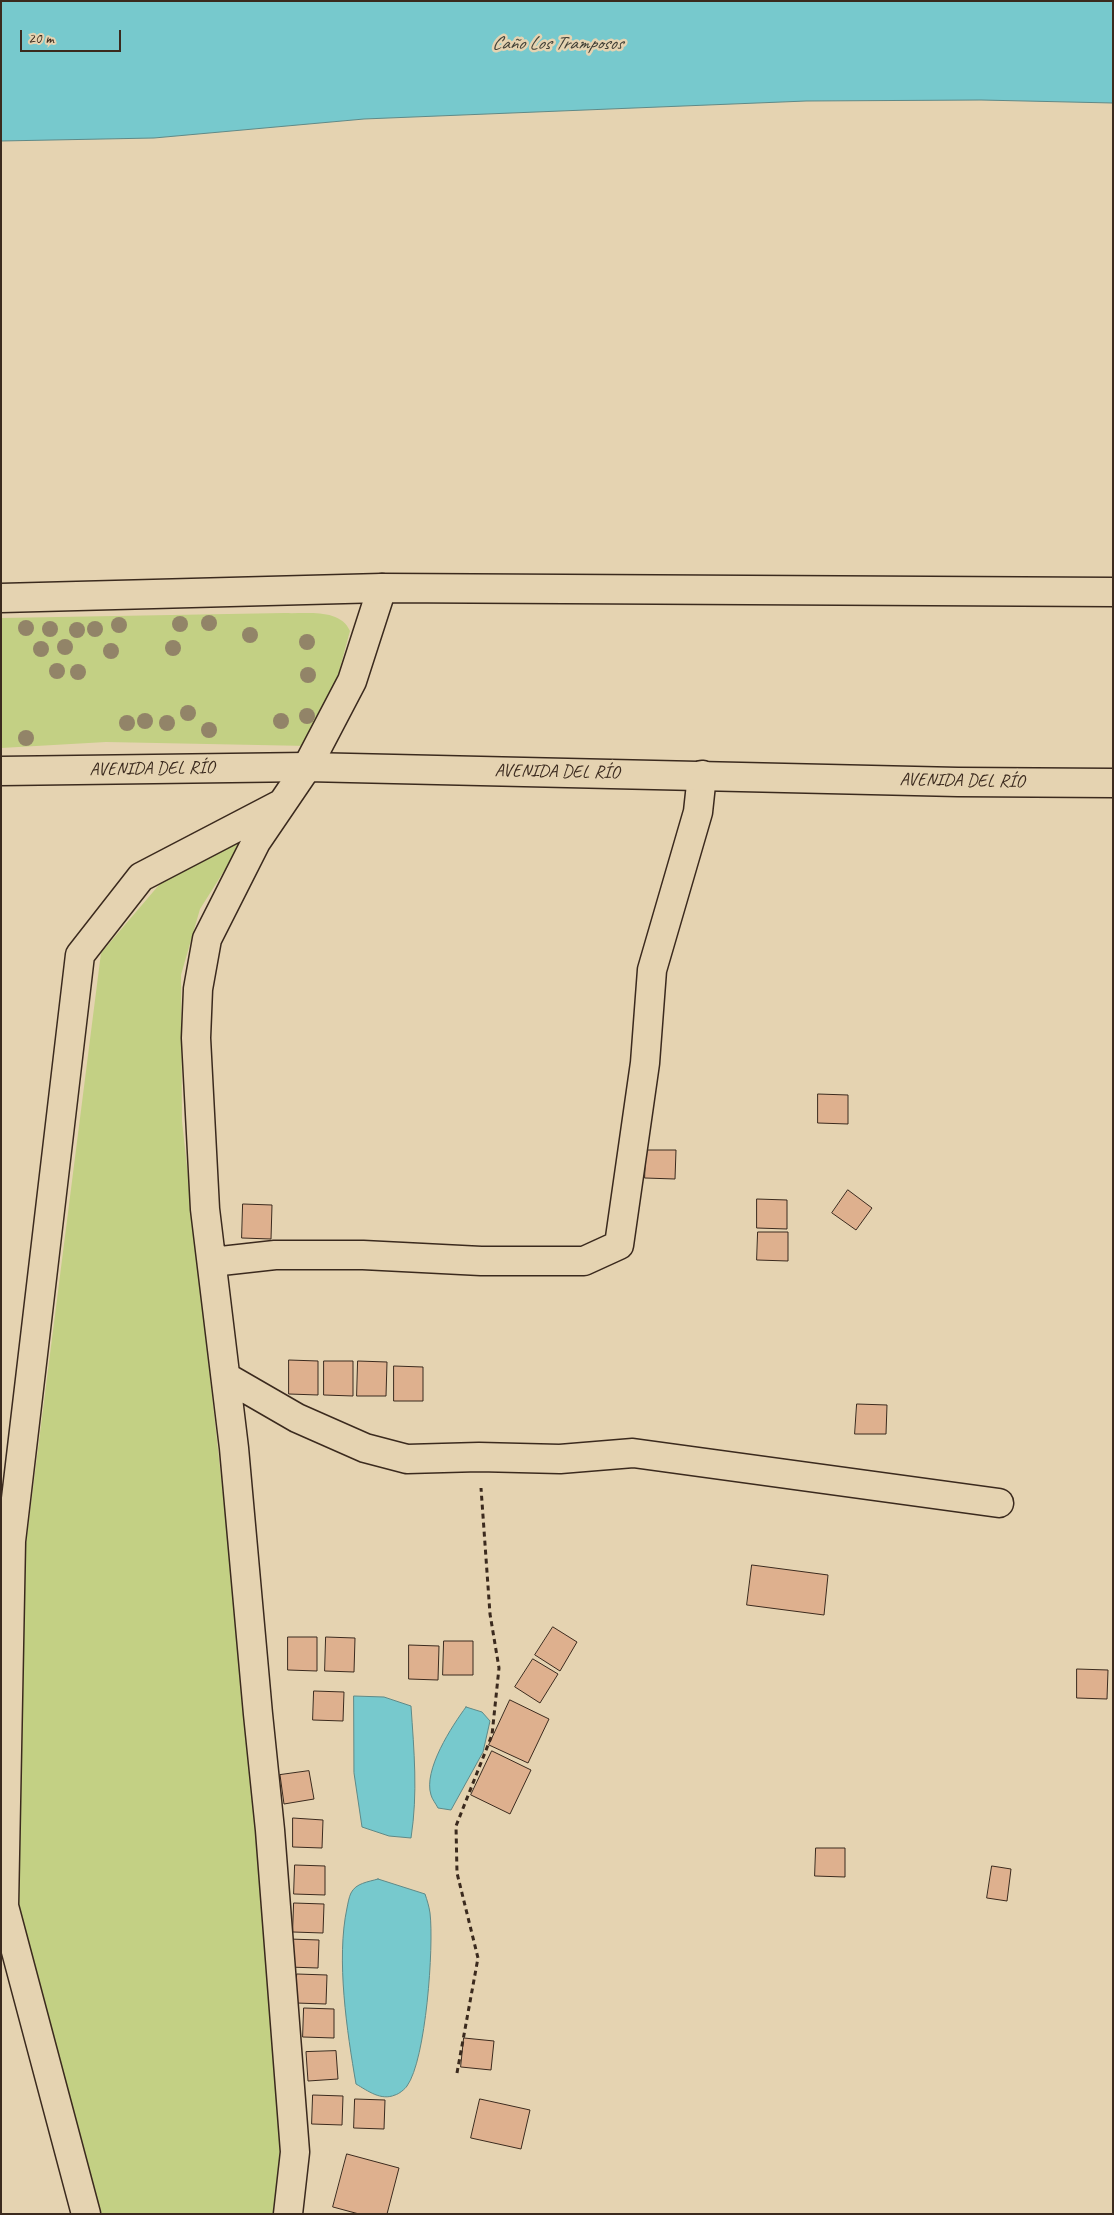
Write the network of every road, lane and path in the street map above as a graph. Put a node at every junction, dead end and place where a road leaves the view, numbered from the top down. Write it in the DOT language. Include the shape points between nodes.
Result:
graph roads {
  1 [pos="382,588"];
  2 [pos="1113,592"];
  3 [pos="1,598"];
  4 [pos="307,767"];
  5 [pos="1,772"];
  6 [pos="702,775"];
  7 [pos="1113,783"];
  8 [pos="283,803"];
  9 [pos="212,1262"];
  10 [pos="226,1377"];
  11 [pos="479,1457"];
  12 [pos="998,1503"];
  13 [pos="456,2073"];
  14 [pos="86,2214"];
  15 [pos="288,2214"];
  1 -- 2 [label="street"];
  1 -- 3 [label="street"];
  1 -- 4 [label="street" via="352,681"];
  4 -- 5 [label="street, AVENIDA DEL RÍO"];
  4 -- 6 [label="street, AVENIDA DEL RÍO"];
  4 -- 8 [label="street"];
  6 -- 7 [label="street, AVENIDA DEL RÍO"];
  6 -- 9 [label="street" via="698,812 652,970 645,1063 619,1245 584,1261 275,1255"];
  8 -- 9 [label="street" via="256,842 207,939 198,989 196,1038 204,1200"];
  8 -- 14 [label="street" via="141,877 80,955 11,1541 4,1906"];
  9 -- 10 [label="street"];
  10 -- 11 [label="street" via="297,1418 364,1448 407,1459"];
  10 -- 15 [label="street" via="270,1830 295,2152"];
  11 -- 12 [label="street" via="560,1459 633,1453"];
  11 -- 13 [label="path" via="490,1614 499,1668 492,1735 456,1826 457,1872 478,1958"];
}
